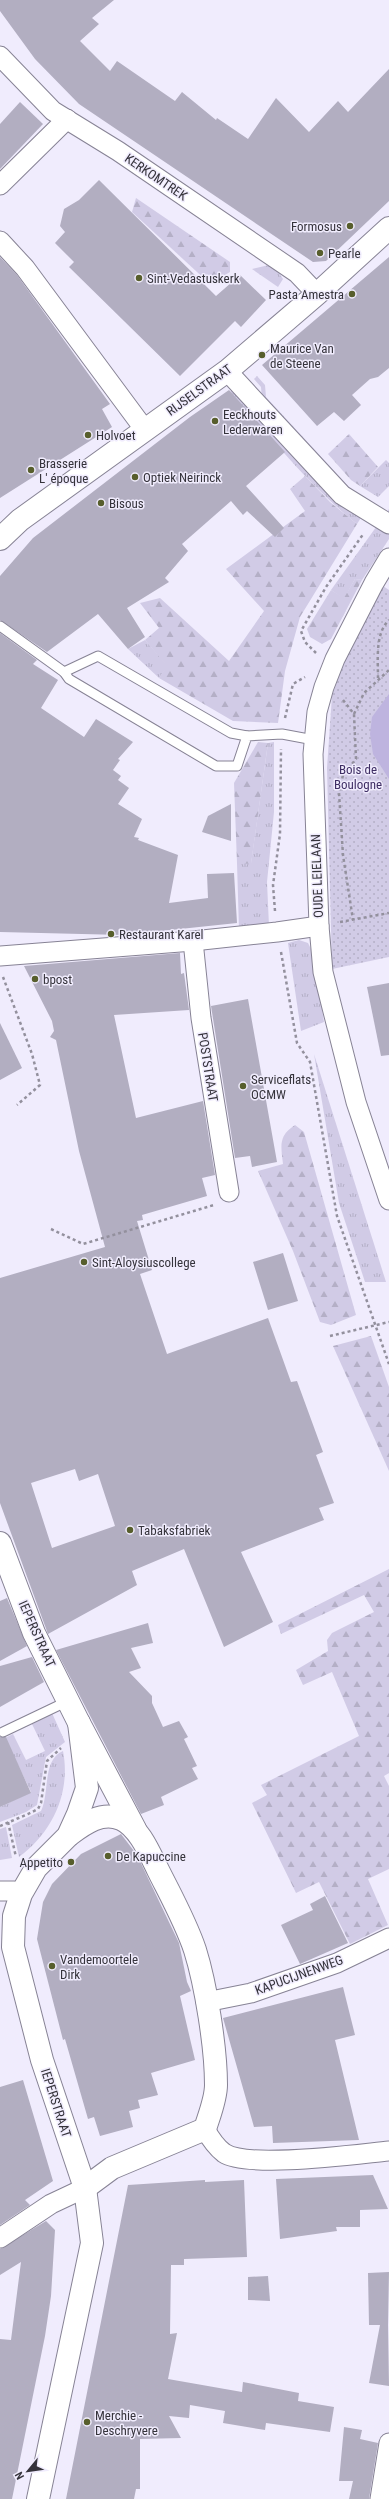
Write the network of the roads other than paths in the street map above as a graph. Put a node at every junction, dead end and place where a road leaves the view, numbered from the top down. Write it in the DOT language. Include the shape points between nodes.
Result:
graph roads {
  1 [pos="0,56"];
  2 [pos="67,119"];
  3 [pos="0,185"];
  4 [pos="389,228"];
  5 [pos="0,241"];
  6 [pos="317,294"];
  7 [pos="227,371"];
  8 [pos="145,430"];
  9 [pos="382,520"];
  10 [pos="0,539"];
  11 [pos="389,558"];
  12 [pos="0,626"];
  13 [pos="64,672"];
  14 [pos="247,736"];
  15 [pos="314,740"];
  16 [pos="319,926"];
  17 [pos="193,941"];
  18 [pos="2,956"];
  19 [pos="228,1192"];
  20 [pos="389,1200"];
  21 [pos="0,1543"];
  22 [pos="68,1701"];
  23 [pos="79,1723"];
  24 [pos="3,1732"];
  25 [pos="135,1830"];
  26 [pos="68,1836"];
  27 [pos="0,1891"];
  28 [pos="22,1894"];
  29 [pos="389,1938"];
  30 [pos="6,1949"];
  31 [pos="206,2002"];
  32 [pos="205,2129"];
  33 [pos="389,2151"];
  34 [pos="85,2188"];
  35 [pos="0,2238"];
  36 [pos="389,2443"];
  37 [pos="38,2499"];
  38 [pos="380,2499"];
  1 -- 2 [label="street, KERKOMTREK" via="53,111"];
  2 -- 3 [label="street"];
  2 -- 6 [label="street, KERKOMTREK" via="297,273"];
  4 -- 6 [label="street, RIJSELSTRAAT"];
  5 -- 8 [label="street" via="25,268"];
  6 -- 7 [label="street, RIJSELSTRAAT"];
  7 -- 8 [label="street, RIJSELSTRAAT"];
  7 -- 9 [label="street" via="342,495"];
  8 -- 10 [label="street, RIJSELSTRAAT" via="20,520"];
  11 -- 15 [label="street, OUDE LEIELAAN" via="335,659 321,698"];
  12 -- 13 [label="lane"];
  13 -- 14 [label="lane" via="98,656 231,733"];
  13 -- 14 [label="lane" via="69,679 216,766 237,766"];
  14 -- 15 [label="lane" via="282,734"];
  15 -- 16 [label="street, OUDE LEIELAAN"];
  16 -- 17 [label="street"];
  16 -- 20 [label="street, OUDE LEIELAAN" via="323,972 356,1102"];
  17 -- 18 [label="street"];
  17 -- 19 [label="street, POSTSTRAAT" via="201,1018"];
  21 -- 22 [label="street, IEPERSTRAAT" via="34,1633"];
  22 -- 23 [label="street, IEPERSTRAAT"];
  22 -- 24 [label="lane"];
  23 -- 25 [label="street, IEPERSTRAAT"];
  23 -- 26 [label="street, IEPERSTRAAT" via="87,1788"];
  25 -- 26 [label="street" via="122,1819 108,1817 87,1822"];
  25 -- 31 [label="street, IEPERSTRAAT" via="155,1864 194,1949"];
  26 -- 28 [label="street, IEPERSTRAAT" via="34,1872"];
  27 -- 28 [label="street"];
  28 -- 30 [label="street, IEPERSTRAAT"];
  29 -- 31 [label="street, KAPUCIJNENWEG" via="336,1963 250,1993"];
  30 -- 34 [label="street, IEPERSTRAAT"];
  31 -- 32 [label="street, IEPERSTRAAT" via="216,2086"];
  32 -- 33 [label="street" via="210,2139 225,2154 252,2161"];
  32 -- 34 [label="street" via="112,2168"];
  34 -- 35 [label="street" via="51,2204"];
  34 -- 37 [label="street, IEPERSTRAAT" via="92,2243"];
  36 -- 38 [label="street"];
}
